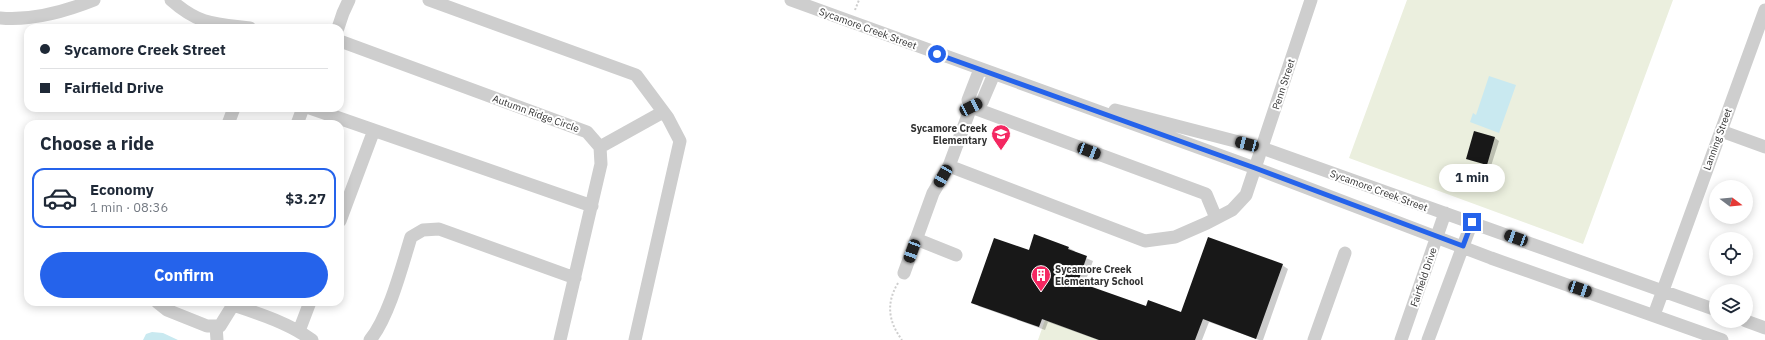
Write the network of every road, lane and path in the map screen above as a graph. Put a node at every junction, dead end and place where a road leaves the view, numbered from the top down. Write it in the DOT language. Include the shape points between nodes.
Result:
graph roads {
  1 [pos="94,0"];
  2 [pos="171,0"];
  3 [pos="349,0"];
  4 [pos="429,0"];
  5 [pos="790,0"];
  6 [pos="1311,0"];
  7 [pos="1765,10"];
  8 [pos="0,18"];
  9 [pos="216,24"];
  10 [pos="339,24"];
  11 [pos="344,42"];
  12 [pos="980,69"];
  13 [pos="994,74"];
  14 [pos="1036,90"];
  15 [pos="971,107"];
  16 [pos="322,112"];
  17 [pos="663,112"];
  18 [pos="374,130"];
  19 [pos="1721,131"];
  20 [pos="600,147"];
  21 [pos="1765,147"];
  22 [pos="1262,148"];
  23 [pos="949,166"];
  24 [pos="1255,168"];
  25 [pos="592,206"];
  26 [pos="344,210"];
  27 [pos="1445,214"];
  28 [pos="1216,218"];
  29 [pos="1472,222"];
  30 [pos="1437,237"];
  31 [pos="916,239"];
  32 [pos="1463,246"];
  33 [pos="1345,253"];
  34 [pos="956,255"];
  35 [pos="904,273"];
  36 [pos="575,278"];
  37 [pos="1662,290"];
  38 [pos="162,306"];
  39 [pos="232,306"];
  40 [pos="241,306"];
  41 [pos="308,306"];
  42 [pos="1709,307"];
  43 [pos="1654,315"];
  44 [pos="1753,324"];
  45 [pos="216,326"];
  46 [pos="1765,328"];
  47 [pos="299,331"];
  48 [pos="217,340"];
  49 [pos="312,340"];
  50 [pos="370,340"];
  51 [pos="560,340"];
  52 [pos="635,340"];
  53 [pos="902,340"];
  54 [pos="1314,340"];
  55 [pos="1401,340"];
  56 [pos="1428,340"];
  57 [pos="1722,340"];
  1 -- 8 [label="street" via="51,14 26,18"];
  2 -- 9 [label="street" via="185,13"];
  3 -- 10 [label="street"];
  4 -- 17 [label="street" via="636,75"];
  5 -- 12 [label="street, Sycamore Creek Street"];
  6 -- 22 [label="street, Penn Street"];
  7 -- 19 [label="street, Lanning Street"];
  11 -- 20 [label="street, Autumn Ridge Circle" via="587,132"];
  12 -- 13 [label="street, Sycamore Creek Street"];
  12 -- 15 [label="street" via="968,100"];
  13 -- 14 [label="street, Sycamore Creek Street"];
  13 -- 15 [label="street" via="982,102"];
  14 -- 22 [label="street, Sycamore Creek Street"];
  14 -- 24 [label="street, Sycamore Creek Street"];
  15 -- 23 [label="street"];
  15 -- 28 [label="street" via="1206,194"];
  16 -- 18 [label="street"];
  17 -- 20 [label="street"];
  17 -- 52 [label="street" via="680,141"];
  18 -- 25 [label="street"];
  18 -- 26 [label="street"];
  19 -- 21 [label="street"];
  19 -- 37 [label="street, Lanning Street"];
  20 -- 25 [label="street" via="601,164"];
  22 -- 24 [label="street, Penn Street"];
  22 -- 27 [label="street, Sycamore Creek Street"];
  23 -- 28 [label="street, Penn Street" via="1145,241 1175,237"];
  23 -- 31 [label="street" via="933,193"];
  24 -- 28 [label="street, Penn Street" via="1246,195 1232,210"];
  24 -- 30 [label="street, Sycamore Creek Street"];
  25 -- 36 [label="street"];
  27 -- 29 [label="street, Sycamore Creek Street"];
  27 -- 30 [label="street, Fairfield Drive"];
  29 -- 32 [label="street"];
  29 -- 37 [label="street, Sycamore Creek Street"];
  30 -- 32 [label="street, Sycamore Creek Street"];
  30 -- 55 [label="street, Fairfield Drive"];
  31 -- 34 [label="street"];
  31 -- 35 [label="street"];
  32 -- 43 [label="street, Sycamore Creek Street"];
  32 -- 56 [label="street"];
  33 -- 54 [label="street"];
  35 -- 53 [label="path" via="892,293 889,314"];
  36 -- 50 [label="street" via="439,229 423,230 411,237 378,331"];
  36 -- 51 [label="street"];
  37 -- 42 [label="street, Sycamore Creek Street"];
  37 -- 43 [label="street, Lanning Street"];
  38 -- 45 [label="street" via="207,326"];
  39 -- 45 [label="street" via="220,326"];
  40 -- 47 [label="street"];
  41 -- 47 [label="street"];
  43 -- 57 [label="street, Sycamore Creek Street"];
  44 -- 46 [label="street"];
  45 -- 48 [label="street"];
  47 -- 49 [label="street"];
}
